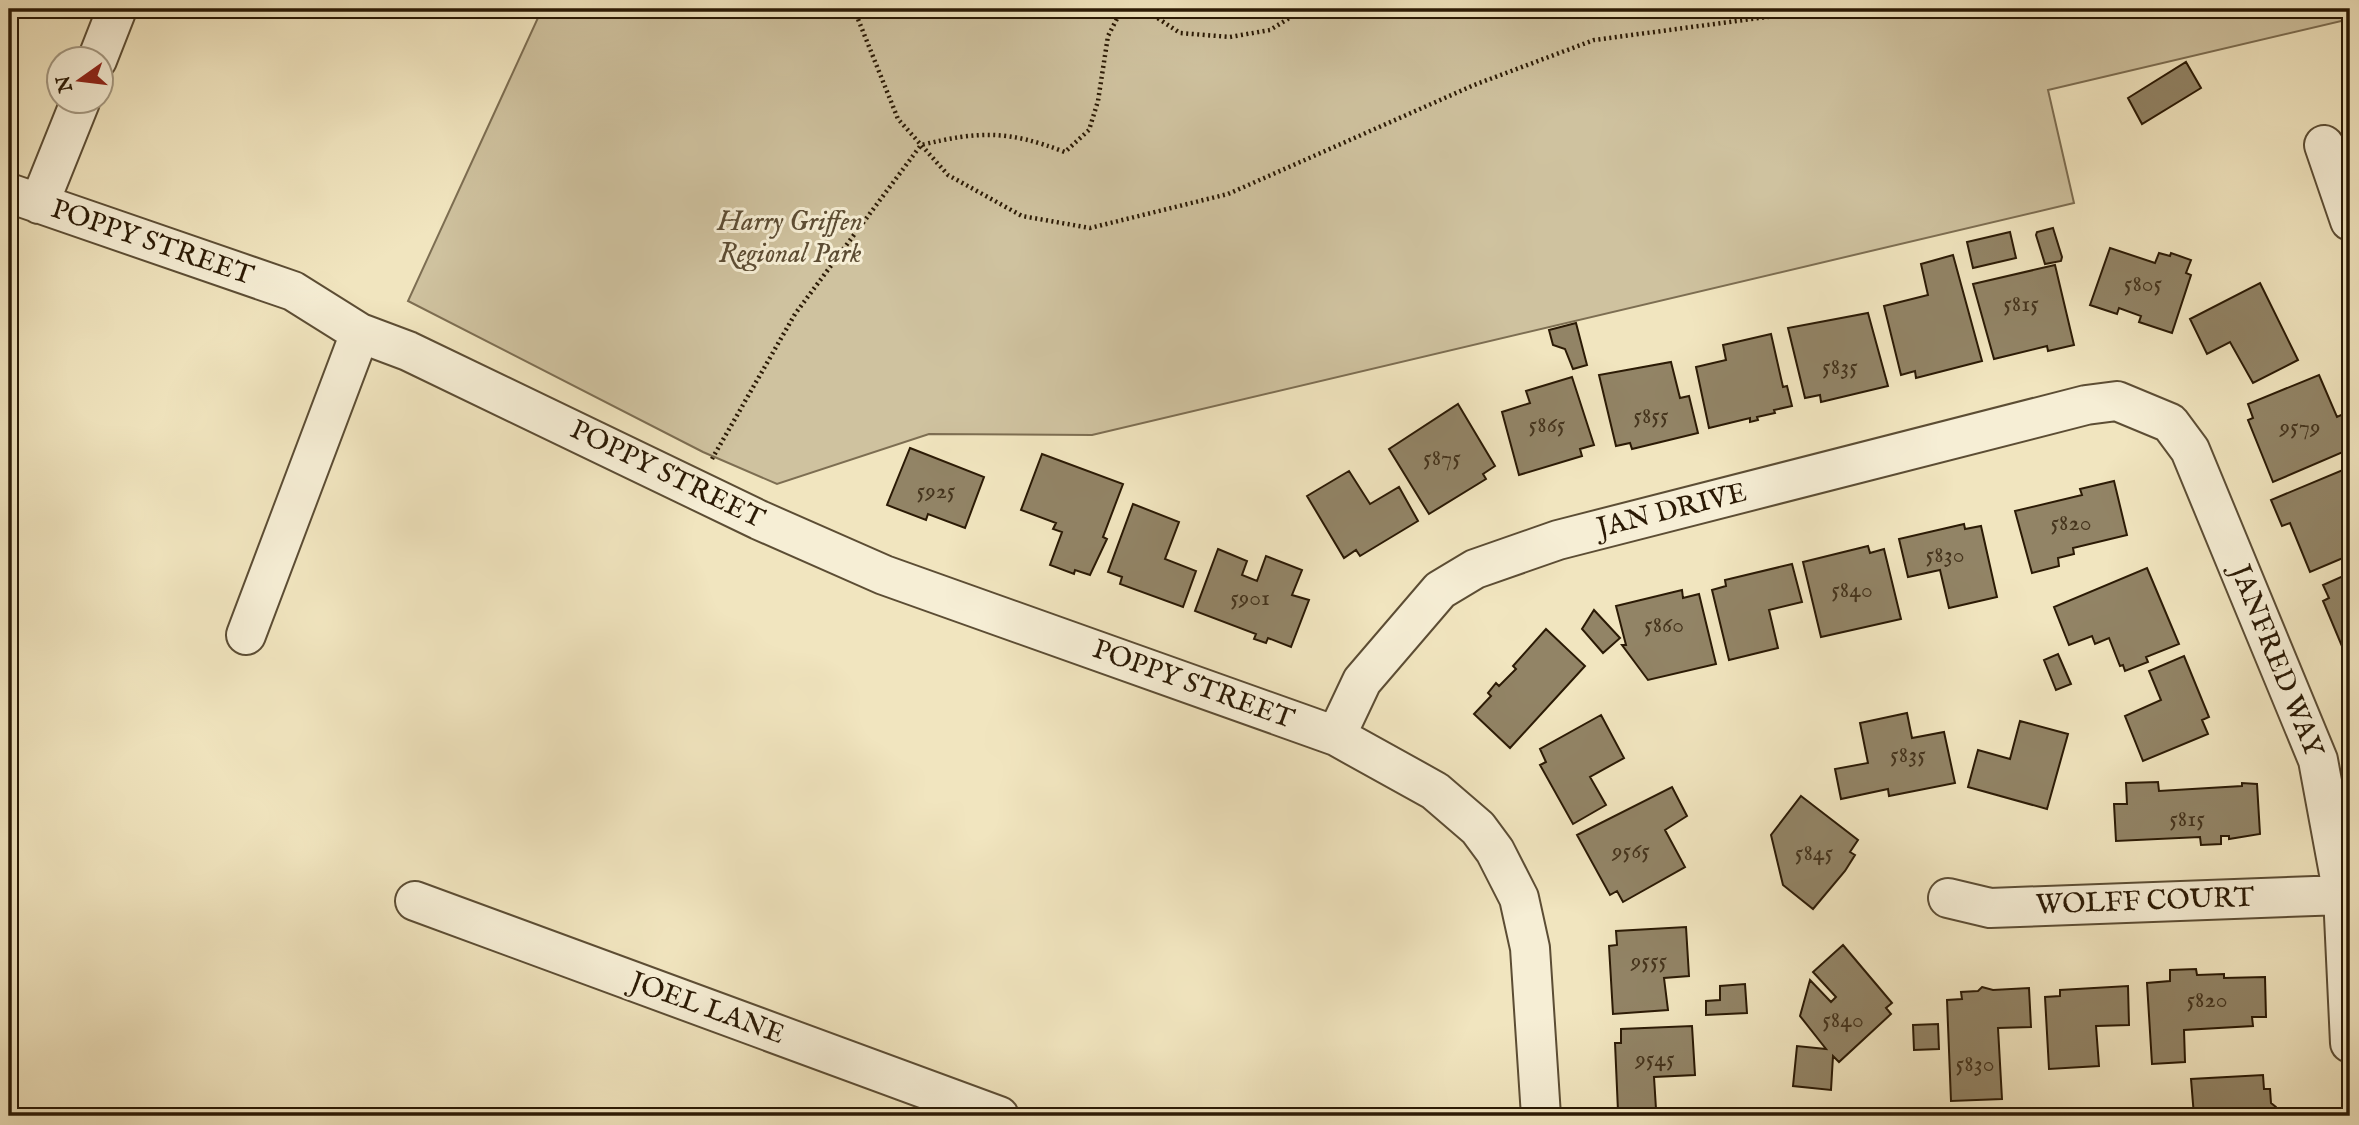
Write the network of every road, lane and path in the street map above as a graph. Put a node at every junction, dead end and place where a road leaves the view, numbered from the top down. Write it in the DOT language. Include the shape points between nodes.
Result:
graph roads {
  1 [pos="117,9"];
  2 [pos="855,9"];
  3 [pos="1122,9"];
  4 [pos="1144,9"];
  5 [pos="1304,9"];
  6 [pos="1827,9"];
  7 [pos="102,46"];
  8 [pos="72,116"];
  9 [pos="920,145"];
  10 [pos="2324,145"];
  11 [pos="24,198"];
  12 [pos="2350,221"];
  13 [pos="360,333"];
  14 [pos="2086,405"];
  15 [pos="696,487"];
  16 [pos="246,635"];
  17 [pos="1336,736"];
  18 [pos="2343,895"];
  19 [pos="1948,898"];
  20 [pos="415,901"];
  21 [pos="2350,1043"];
  22 [pos="999,1116"];
  23 [pos="1541,1116"];
  1 -- 7 [label="street"];
  2 -- 9 [label="path" via="898,119"];
  3 -- 9 [label="path" via="1108,36 1089,130 1065,152 998,133"];
  4 -- 5 [label="path" via="1180,33 1230,37 1270,30"];
  6 -- 9 [label="path" via="1594,40 1474,85 1228,194 1090,228 1022,216 948,176"];
  8 -- 11 [label="street"];
  9 -- 15 [label="path" via="794,314"];
  10 -- 12 [label="street"];
  11 -- 13 [label="street, POPPY STREET" via="293,291"];
  13 -- 15 [label="street, POPPY STREET" via="408,351"];
  13 -- 16 [label="street"];
  14 -- 17 [label="street, JAN DRIVE" via="1558,540 1475,569 1440,590 1362,681"];
  14 -- 18 [label="street, JANFRED WAY" via="2117,401 2170,423 2190,450 2318,760"];
  15 -- 17 [label="street, POPPY STREET" via="884,575"];
  17 -- 23 [label="street, POPPY STREET" via="1458,808 1478,828 1509,875 1530,948"];
  18 -- 19 [label="street, WOLFF COURT" via="1990,908"];
  18 -- 21 [label="street, JANFRED WAY"];
  20 -- 22 [label="street, JOEL LANE"];
}
